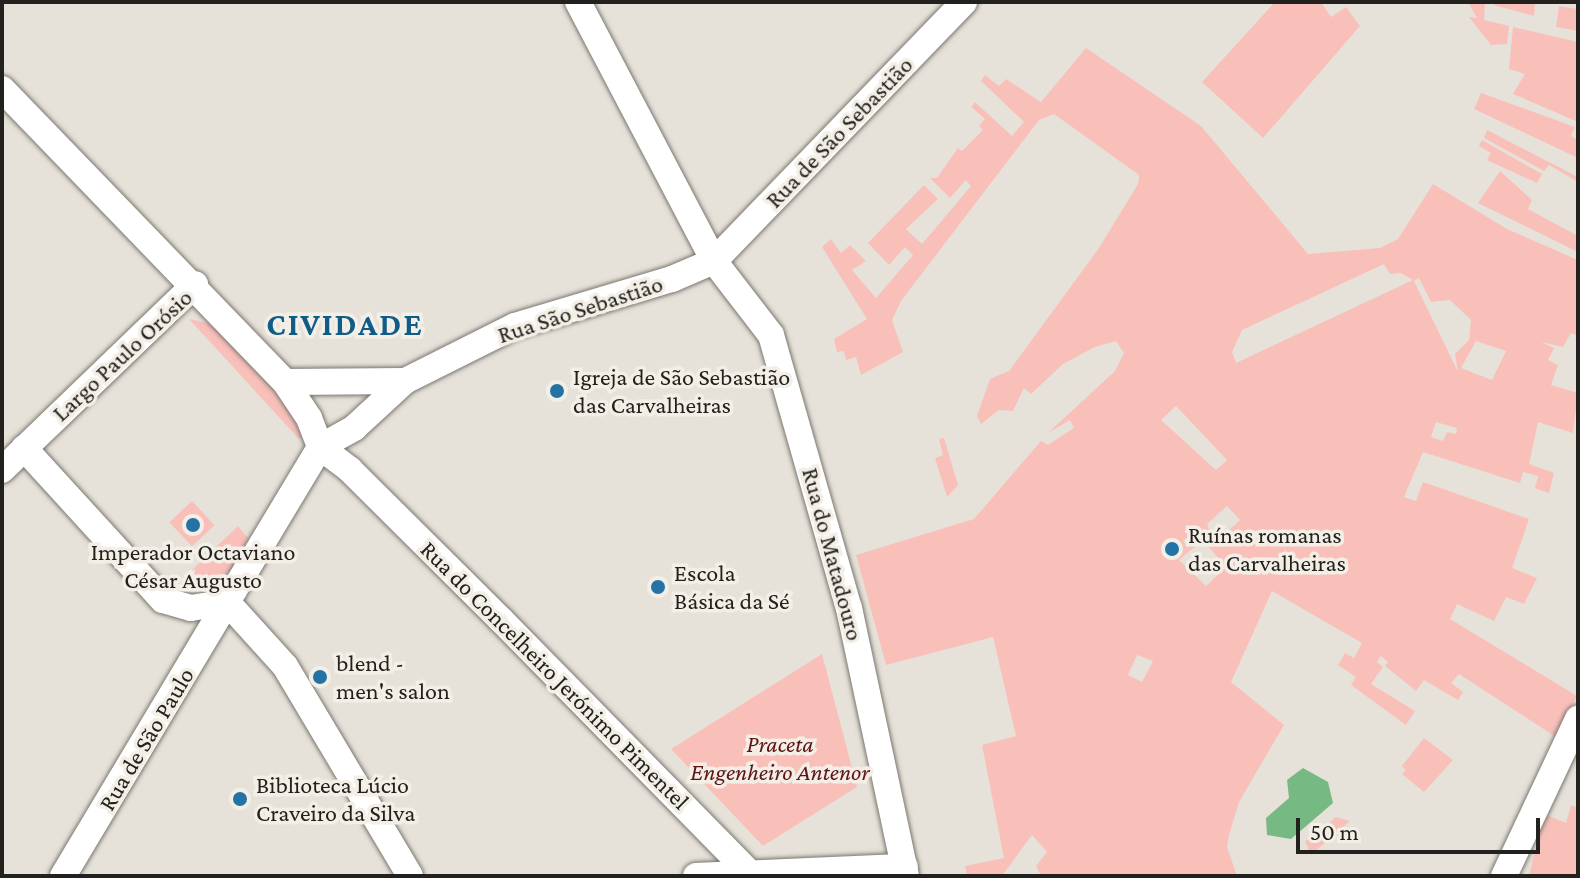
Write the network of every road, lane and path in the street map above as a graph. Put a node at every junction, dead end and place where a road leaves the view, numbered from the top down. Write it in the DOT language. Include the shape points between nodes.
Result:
graph roads {
  1 [pos="578,2"];
  2 [pos="964,2"];
  3 [pos="2,89"];
  4 [pos="714,261"];
  5 [pos="195,284"];
  6 [pos="405,381"];
  7 [pos="285,382"];
  8 [pos="320,447"];
  9 [pos="24,448"];
  10 [pos="2,470"];
  11 [pos="227,602"];
  12 [pos="1578,719"];
  13 [pos="905,872"];
  14 [pos="751,874"];
  15 [pos="65,875"];
  16 [pos="410,876"];
  17 [pos="696,876"];
  18 [pos="1504,876"];
  1 -- 4 [label="street, Rua do Matadouro"];
  2 -- 4 [label="street, Rua de São Sebastião"];
  3 -- 5 [label="street"];
  4 -- 6 [label="street, Rua São Sebastião" via="672,279 515,326"];
  4 -- 13 [label="street, Rua do Matadouro" via="755,310 780,358 849,608"];
  5 -- 7 [label="street, Largo Paulo Orósio"];
  5 -- 9 [label="street, Largo Paulo Orósio"];
  6 -- 7 [label="street, Rua São Sebastião"];
  6 -- 8 [label="street, Rua São Sebastião" via="354,428"];
  7 -- 8 [label="street, Largo Paulo Orósio" via="309,418"];
  8 -- 11 [label="street"];
  8 -- 14 [label="street, Rua do Concelheiro Jerónimo Pimentel" via="447,566"];
  9 -- 10 [label="street, Largo Paulo Orósio"];
  9 -- 11 [label="street" via="163,600 191,608"];
  11 -- 15 [label="street, Rua de São Paulo"];
  11 -- 16 [label="street" via="285,666"];
  12 -- 18 [label="street"];
  13 -- 14 [label="street"];
  14 -- 17 [label="street"];
}
